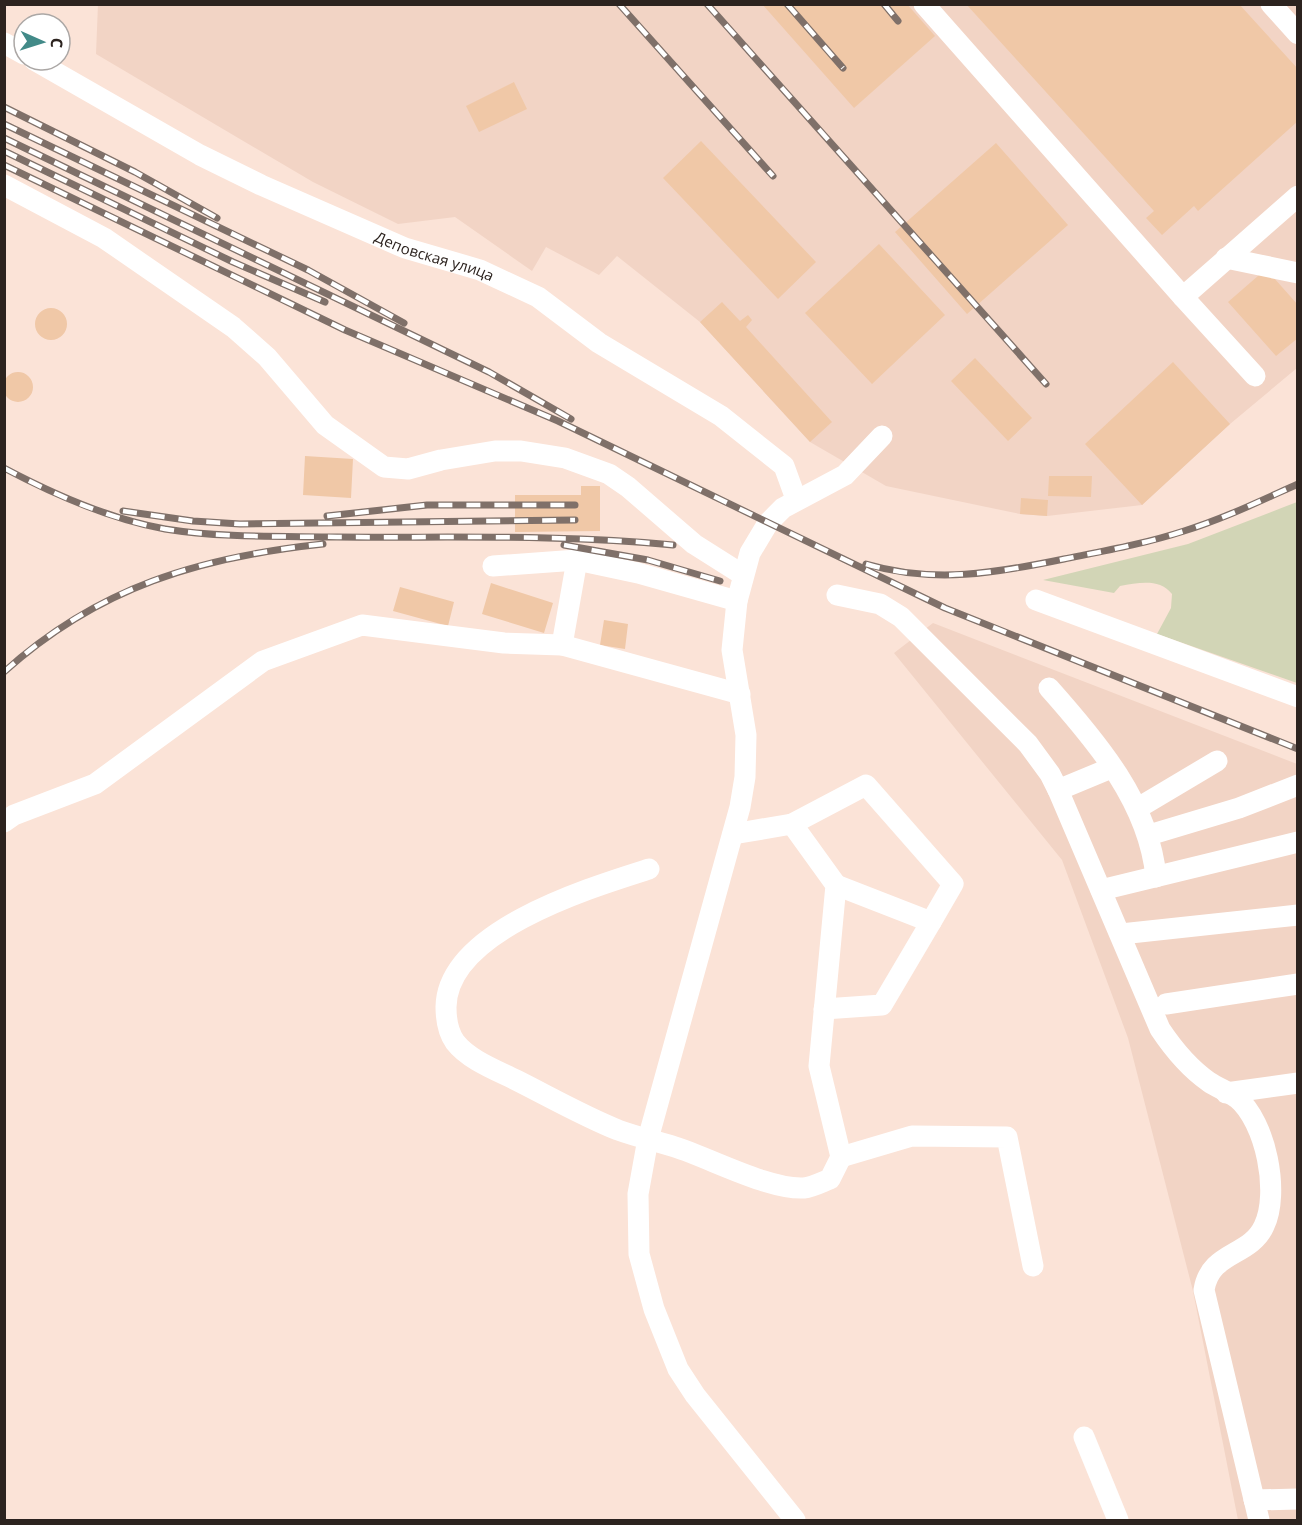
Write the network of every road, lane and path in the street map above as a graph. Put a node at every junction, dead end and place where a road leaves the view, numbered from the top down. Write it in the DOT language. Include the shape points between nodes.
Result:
graph roads {
  1 [pos="924,4"];
  2 [pos="1271,4"];
  3 [pos="1298,34"];
  4 [pos="55,72"];
  5 [pos="4,184"];
  6 [pos="1298,196"];
  7 [pos="1226,258"];
  8 [pos="1298,273"];
  9 [pos="1182,297"];
  10 [pos="1255,375"];
  11 [pos="882,436"];
  12 [pos="796,499"];
  13 [pos="577,560"];
  14 [pos="493,566"];
  15 [pos="743,575"];
  16 [pos="837,595"];
  17 [pos="1036,600"];
  18 [pos="737,601"];
  19 [pos="562,645"];
  20 [pos="1049,688"];
  21 [pos="740,694"];
  22 [pos="1298,697"];
  23 [pos="1217,760"];
  24 [pos="1111,768"];
  25 [pos="1298,785"];
  26 [pos="1058,790"];
  27 [pos="1137,808"];
  28 [pos="4,822"];
  29 [pos="792,824"];
  30 [pos="733,834"];
  31 [pos="1149,835"];
  32 [pos="1298,842"];
  33 [pos="649,869"];
  34 [pos="1156,877"];
  35 [pos="836,885"];
  36 [pos="1101,890"];
  37 [pos="1298,915"];
  38 [pos="931,922"];
  39 [pos="1121,934"];
  40 [pos="1298,984"];
  41 [pos="1166,1004"];
  42 [pos="824,1009"];
  43 [pos="1298,1083"];
  44 [pos="1226,1093"];
  45 [pos="648,1139"];
  46 [pos="841,1157"];
  47 [pos="1033,1266"];
  48 [pos="1084,1437"];
  49 [pos="1298,1499"];
  50 [pos="1254,1500"];
  51 [pos="795,1521"];
  52 [pos="1118,1521"];
  53 [pos="1259,1521"];
  1 -- 9 [label="street"];
  2 -- 3 [label="street"];
  4 -- 12 [label="street, Деповская улица" via="200,155 261,185 396,245 480,270 538,297 600,343 721,416 784,466"];
  5 -- 15 [label="street" via="104,238 233,327 267,357 325,425 384,467 408,469 495,451 565,458 609,474 694,544"];
  6 -- 7 [label="street"];
  7 -- 8 [label="street"];
  7 -- 9 [label="street"];
  9 -- 10 [label="street"];
  11 -- 12 [label="street" via="845,476 814,494"];
  12 -- 15 [label="street" via="759,536"];
  13 -- 14 [label="street"];
  13 -- 18 [label="street"];
  13 -- 19 [label="street"];
  15 -- 18 [label="street"];
  16 -- 26 [label="street" via="880,604 901,617 1028,744"];
  17 -- 22 [label="street"];
  18 -- 21 [label="street" via="732,650"];
  19 -- 21 [label="street"];
  19 -- 28 [label="street" via="504,643 362,625 263,661 95,784"];
  20 -- 24 [label="street" via="1091,737"];
  21 -- 30 [label="street" via="746,735 745,777"];
  23 -- 27 [label="street"];
  24 -- 26 [label="street"];
  24 -- 27 [label="street"];
  25 -- 31 [label="street" via="1239,808"];
  26 -- 36 [label="street"];
  27 -- 31 [label="street"];
  29 -- 30 [label="street"];
  29 -- 35 [label="street"];
  29 -- 38 [label="street" via="866,785 953,884"];
  30 -- 45 [label="street"];
  31 -- 34 [label="street"];
  32 -- 34 [label="street"];
  33 -- 45 [label="street" via="575,893 496,936 457,970 446,1004 446,1018 455,1042 477,1059 595,1119"];
  34 -- 36 [label="street"];
  35 -- 38 [label="street"];
  35 -- 42 [label="street"];
  36 -- 39 [label="street"];
  37 -- 39 [label="street"];
  38 -- 42 [label="street" via="882,1005"];
  39 -- 44 [label="street" via="1149,1008 1175,1051"];
  40 -- 41 [label="street"];
  42 -- 46 [label="street" via="819,1066"];
  43 -- 44 [label="street"];
  44 -- 50 [label="street" via="1237,1098 1250,1116 1266,1153 1271,1182 1264,1227 1252,1242 1212,1269 1204,1290"];
  45 -- 46 [label="street" via="778,1184 805,1188 830,1179"];
  45 -- 51 [label="street" via="638,1194 639,1254 666,1341 695,1395"];
  46 -- 47 [label="street" via="912,1136 1007,1137"];
  48 -- 52 [label="street"];
  49 -- 50 [label="street"];
  50 -- 53 [label="street"];
}
